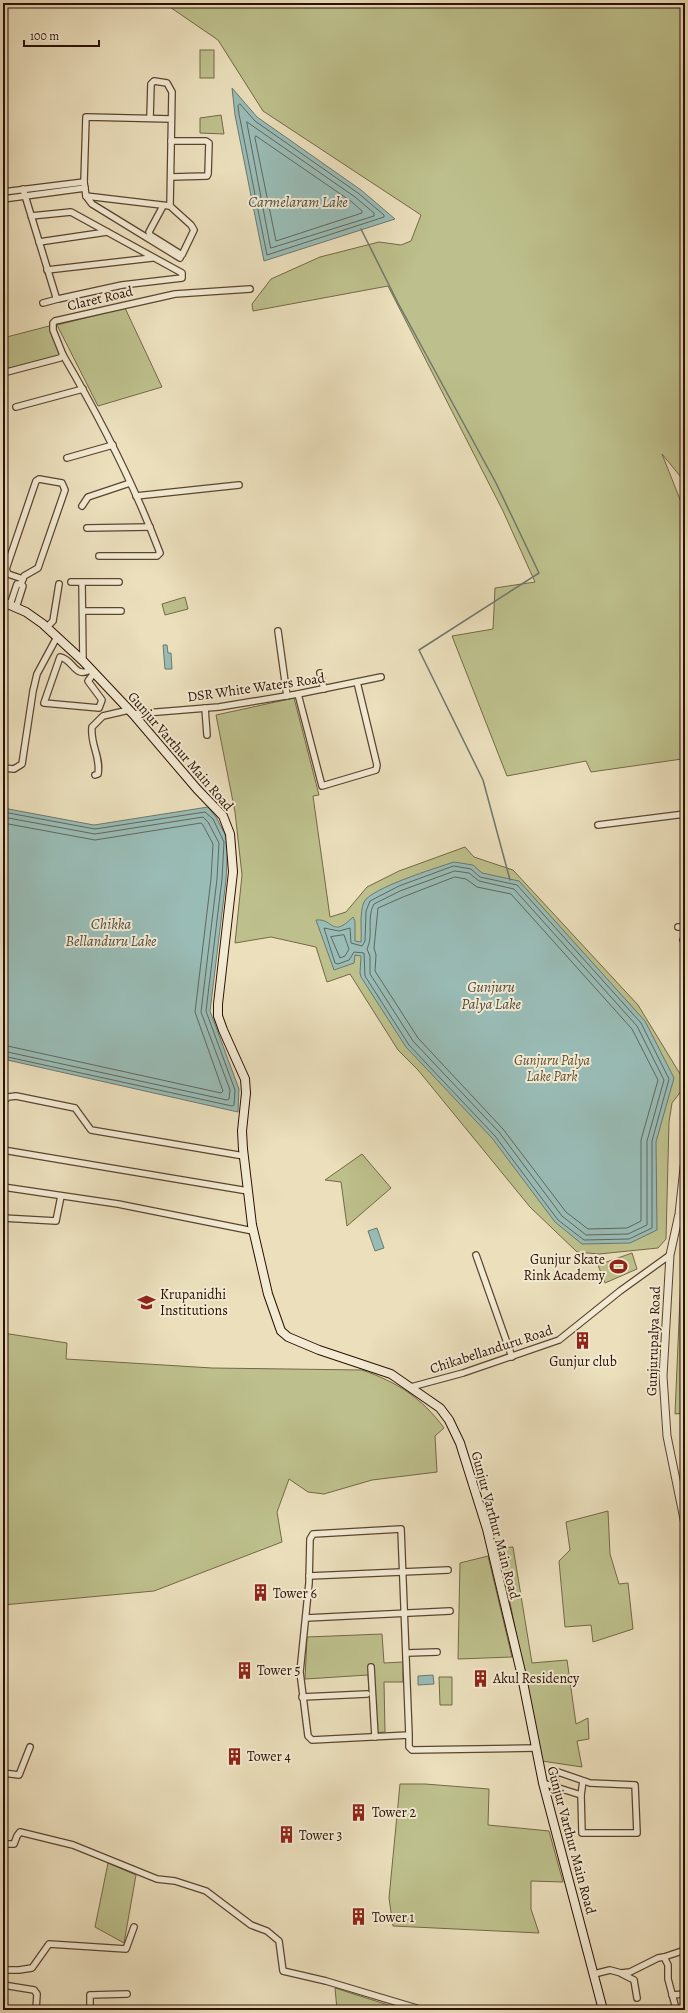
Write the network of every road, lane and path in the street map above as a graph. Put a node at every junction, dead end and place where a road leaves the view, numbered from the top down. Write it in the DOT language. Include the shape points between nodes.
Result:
graph roads {
  1 [pos="150,118"];
  2 [pos="171,119"];
  3 [pos="171,141"];
  4 [pos="171,177"];
  5 [pos="85,185"];
  6 [pos="76,186"];
  7 [pos="23,189"];
  8 [pos="3,192"];
  9 [pos="25,196"];
  10 [pos="86,196"];
  11 [pos="3,199"];
  12 [pos="163,206"];
  13 [pos="170,206"];
  14 [pos="31,216"];
  15 [pos="107,232"];
  16 [pos="39,242"];
  17 [pos="152,258"];
  18 [pos="180,258"];
  19 [pos="48,270"];
  20 [pos="250,290"];
  21 [pos="58,299"];
  22 [pos="43,303"];
  23 [pos="63,354"];
  24 [pos="3,373"];
  25 [pos="83,389"];
  26 [pos="16,407"];
  27 [pos="112,445"];
  28 [pos="67,458"];
  29 [pos="130,483"];
  30 [pos="239,485"];
  31 [pos="136,496"];
  32 [pos="82,506"];
  33 [pos="150,527"];
  34 [pos="87,528"];
  35 [pos="99,556"];
  36 [pos="22,582"];
  37 [pos="70,582"];
  38 [pos="119,582"];
  39 [pos="82,583"];
  40 [pos="59,584"];
  41 [pos="10,605"];
  42 [pos="83,611"];
  43 [pos="121,611"];
  44 [pos="47,627"];
  45 [pos="278,631"];
  46 [pos="56,637"];
  47 [pos="83,661"];
  48 [pos="92,672"];
  49 [pos="320,673"];
  50 [pos="381,677"];
  51 [pos="357,682"];
  52 [pos="324,689"];
  53 [pos="298,694"];
  54 [pos="287,696"];
  55 [pos="205,708"];
  56 [pos="131,712"];
  57 [pos="207,735"];
  58 [pos="3,768"];
  59 [pos="95,775"];
  60 [pos="685,814"];
  61 [pos="598,824"];
  62 [pos="685,926"];
  63 [pos="678,927"];
  64 [pos="3,1102"];
  65 [pos="3,1150"];
  66 [pos="244,1156"];
  67 [pos="685,1159"];
  68 [pos="3,1187"];
  69 [pos="248,1192"];
  70 [pos="61,1196"];
  71 [pos="3,1218"];
  72 [pos="253,1231"];
  73 [pos="670,1255"];
  74 [pos="476,1256"];
  75 [pos="512,1357"];
  76 [pos="411,1387"];
  77 [pos="685,1524"];
  78 [pos="448,1570"];
  79 [pos="403,1571"];
  80 [pos="309,1576"];
  81 [pos="450,1611"];
  82 [pos="405,1612"];
  83 [pos="306,1618"];
  84 [pos="437,1652"];
  85 [pos="407,1653"];
  86 [pos="371,1667"];
  87 [pos="366,1694"];
  88 [pos="302,1697"];
  89 [pos="408,1735"];
  90 [pos="375,1737"];
  91 [pos="30,1748"];
  92 [pos="535,1748"];
  93 [pos="3,1773"];
  94 [pos="542,1780"];
  95 [pos="555,1780"];
  96 [pos="583,1781"];
  97 [pos="557,1787"];
  98 [pos="581,1795"];
  99 [pos="3,1844"];
  100 [pos="134,1927"];
  101 [pos="685,1950"];
  102 [pos="664,1957"];
  103 [pos="3,1970"];
  104 [pos="621,1973"];
  105 [pos="594,1974"];
  106 [pos="3,1985"];
  107 [pos="127,1994"];
  108 [pos="685,1994"];
  109 [pos="672,1995"];
  110 [pos="637,1998"];
  111 [pos="675,2005"];
  112 [pos="36,2010"];
  113 [pos="90,2010"];
  114 [pos="423,2010"];
  115 [pos="603,2010"];
  1 -- 2 [label="street"];
  1 -- 2 [label="street" via="151,84 154,81 167,83 172,90"];
  1 -- 5 [label="street" via="85,118"];
  2 -- 3 [label="street"];
  3 -- 4 [label="street"];
  3 -- 4 [label="street" via="209,143 207,176"];
  4 -- 13 [label="street"];
  5 -- 6 [label="street"];
  5 -- 10 [label="street"];
  6 -- 7 [label="street"];
  6 -- 9 [label="street"];
  7 -- 8 [label="street"];
  7 -- 9 [label="street"];
  9 -- 11 [label="street"];
  9 -- 14 [label="street"];
  10 -- 12 [label="street"];
  10 -- 18 [label="street" via="92,204"];
  12 -- 13 [label="street"];
  12 -- 13 [label="street" via="149,234 182,254 194,230 192,225"];
  14 -- 15 [label="street" via="71,212"];
  14 -- 16 [label="street"];
  15 -- 16 [label="street"];
  15 -- 17 [label="street"];
  16 -- 19 [label="street"];
  17 -- 19 [label="street"];
  17 -- 21 [label="street" via="182,273 182,278 122,285"];
  19 -- 21 [label="street"];
  20 -- 23 [label="street, Claret Road" via="169,295 55,321 53,330"];
  21 -- 22 [label="street"];
  23 -- 24 [label="street" via="58,359"];
  23 -- 25 [label="street"];
  25 -- 26 [label="street"];
  25 -- 27 [label="street"];
  27 -- 28 [label="street"];
  27 -- 29 [label="street"];
  29 -- 31 [label="street"];
  29 -- 32 [label="street" via="88,497"];
  30 -- 31 [label="street"];
  31 -- 33 [label="street"];
  33 -- 34 [label="street"];
  33 -- 35 [label="street" via="159,555"];
  36 -- 36 [label="street" via="8,574 6,569 36,481 42,479 62,484 65,490 38,568 24,576"];
  36 -- 41 [label="street" via="17,584"];
  37 -- 39 [label="street"];
  38 -- 39 [label="street"];
  39 -- 42 [label="street"];
  40 -- 44 [label="street" via="53,621"];
  41 -- 44 [label="main road, Gunjur Varthur Main Road" via="26,612"];
  42 -- 43 [label="street"];
  42 -- 47 [label="street"];
  44 -- 46 [label="main road, Gunjur Varthur Main Road"];
  45 -- 54 [label="street"];
  46 -- 47 [label="main road, Gunjur Varthur Main Road"];
  46 -- 58 [label="street" via="37,674 22,764 14,769"];
  47 -- 48 [label="main road, Gunjur Varthur Main Road"];
  48 -- 48 [label="street" via="88,681 102,700 99,708 44,703 57,659 60,657 64,657 79,673"];
  48 -- 56 [label="main road, Gunjur Varthur Main Road"];
  49 -- 52 [label="street"];
  50 -- 51 [label="street, DSR White Waters Road"];
  51 -- 52 [label="street, DSR White Waters Road"];
  51 -- 53 [label="street" via="376,770 322,786"];
  52 -- 53 [label="street, DSR White Waters Road"];
  53 -- 54 [label="street, DSR White Waters Road"];
  54 -- 55 [label="street, DSR White Waters Road"];
  55 -- 56 [label="street, DSR White Waters Road"];
  55 -- 57 [label="street"];
  56 -- 59 [label="street, DSR White Waters Road" via="103,716 92,727 92,744 99,758 98,774"];
  56 -- 66 [label="main road, Gunjur Varthur Main Road" via="223,816 230,834 233,872 218,1016 245,1079 242,1131"];
  60 -- 61 [label="street"];
  62 -- 63 [label="street"];
  64 -- 66 [label="street" via="8,1096 16,1096 75,1108 91,1130"];
  65 -- 69 [label="street"];
  66 -- 69 [label="main road, Gunjur Varthur Main Road"];
  67 -- 73 [label="street, Gunjurupalya Road" via="679,1214"];
  68 -- 70 [label="street"];
  69 -- 72 [label="main road, Gunjur Varthur Main Road"];
  70 -- 71 [label="street" via="56,1221"];
  70 -- 72 [label="street" via="118,1204"];
  72 -- 76 [label="main road, Gunjur Varthur Main Road" via="268,1294 281,1331 288,1337 319,1350 380,1369"];
  73 -- 75 [label="street, Chikabellanduru Road" via="559,1340"];
  73 -- 77 [label="street, Gunjurupalya Road" via="664,1392 668,1444"];
  74 -- 75 [label="street"];
  75 -- 76 [label="street, Chikabellanduru Road"];
  76 -- 92 [label="main road, Gunjur Varthur Main Road" via="440,1408 460,1443 487,1529"];
  78 -- 79 [label="street"];
  79 -- 80 [label="street"];
  79 -- 80 [label="street" via="401,1529 321,1533 313,1534 310,1539"];
  79 -- 82 [label="street"];
  80 -- 83 [label="street"];
  81 -- 82 [label="street"];
  82 -- 83 [label="street"];
  82 -- 85 [label="street"];
  83 -- 88 [label="street" via="300,1672"];
  84 -- 85 [label="street"];
  85 -- 89 [label="street"];
  86 -- 90 [label="street"];
  87 -- 88 [label="street"];
  88 -- 90 [label="street" via="308,1736 312,1740"];
  89 -- 90 [label="street"];
  89 -- 92 [label="street" via="409,1747 412,1750"];
  91 -- 93 [label="street" via="19,1775"];
  92 -- 94 [label="main road, Gunjur Varthur Main Road"];
  94 -- 95 [label="street"];
  94 -- 97 [label="street"];
  94 -- 105 [label="main road, Gunjur Varthur Main Road"];
  95 -- 96 [label="street" via="554,1775 558,1772"];
  95 -- 97 [label="street"];
  96 -- 98 [label="street"];
  96 -- 98 [label="street" via="635,1785 637,1833 582,1833"];
  97 -- 98 [label="street"];
  99 -- 114 [label="street" via="14,1844 20,1832 35,1835 73,1845 157,1879 175,1881 206,1891 251,1925 267,1931 279,1941 283,1971"];
  100 -- 103 [label="street" via="126,1949 49,1944 32,1968"];
  101 -- 102 [label="street"];
  102 -- 104 [label="street" via="634,1971"];
  102 -- 109 [label="street" via="668,1965"];
  104 -- 105 [label="street" via="610,1970"];
  104 -- 110 [label="street" via="634,1980"];
  105 -- 115 [label="main road, Gunjur Varthur Main Road"];
  106 -- 112 [label="street" via="34,1990 37,1994"];
  107 -- 113 [label="street" via="90,1995"];
  108 -- 109 [label="street"];
  109 -- 111 [label="street"];
}
